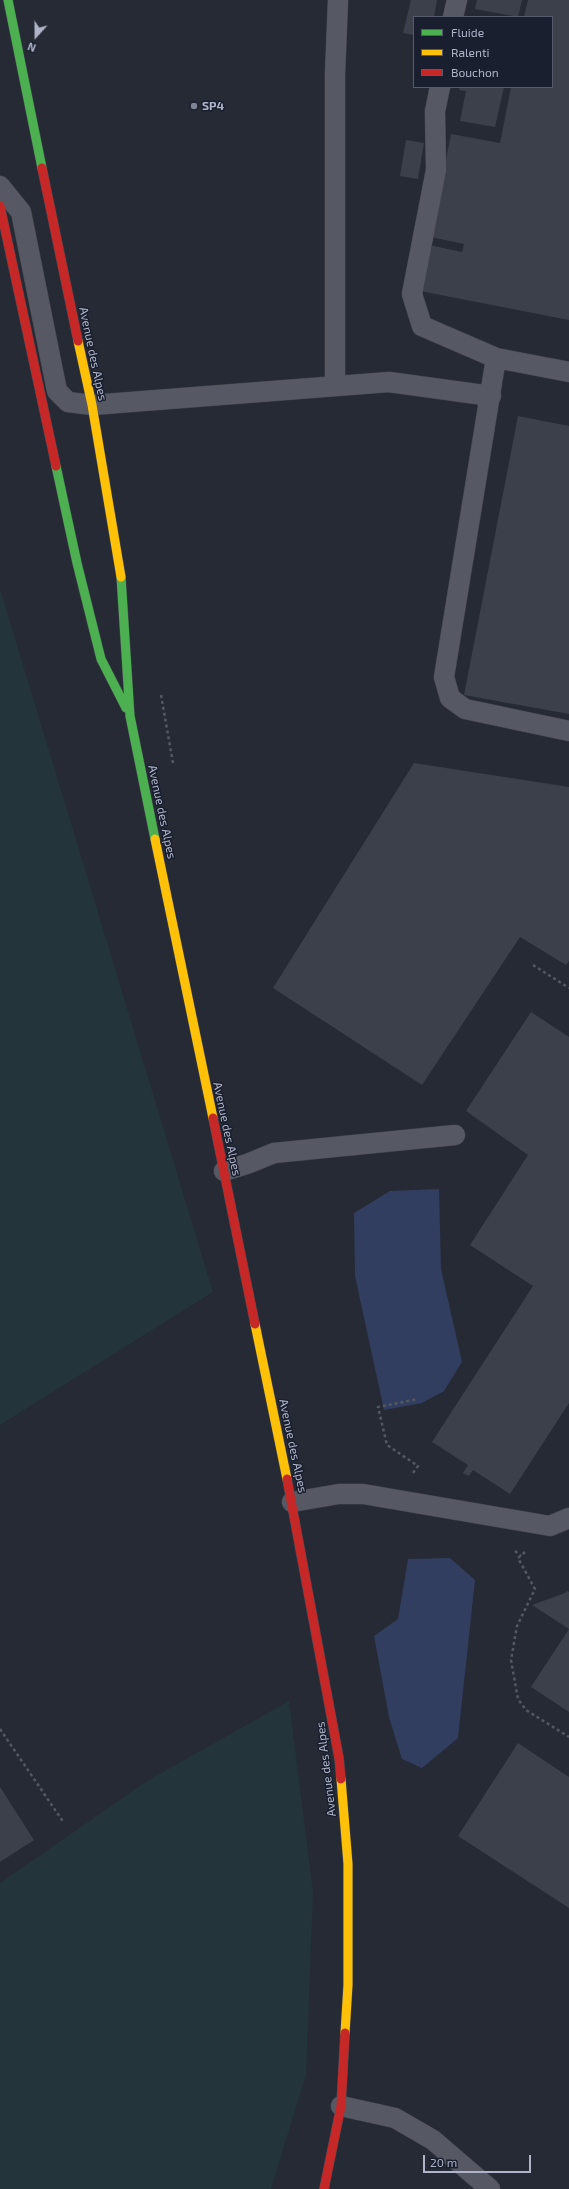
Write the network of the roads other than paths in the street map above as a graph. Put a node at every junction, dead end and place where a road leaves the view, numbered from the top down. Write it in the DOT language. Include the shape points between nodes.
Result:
graph roads {
  1 [pos="8,0"];
  2 [pos="338,0"];
  3 [pos="457,0"];
  4 [pos="453,16"];
  5 [pos="440,88"];
  6 [pos="0,186"];
  7 [pos="0,206"];
  8 [pos="496,358"];
  9 [pos="569,372"];
  10 [pos="335,385"];
  11 [pos="491,396"];
  12 [pos="92,405"];
  13 [pos="130,716"];
  14 [pos="569,731"];
  15 [pos="455,1135"];
  16 [pos="224,1171"];
  17 [pos="292,1502"];
  18 [pos="562,1521"];
  19 [pos="341,2106"];
  20 [pos="324,2189"];
  21 [pos="490,2189"];
  1 -- 12 [label="main road, Avenue des Alpes"];
  2 -- 10 [label="lane" via="335,74"];
  3 -- 4 [label="lane"];
  5 -- 8 [label="lane" via="435,111 436,170 412,294 422,326"];
  6 -- 12 [label="lane" via="21,212 56,391 68,402"];
  7 -- 13 [label="main road, Avenue des Alpes" via="60,490 99,652"];
  8 -- 9 [label="lane"];
  8 -- 11 [label="lane"];
  10 -- 11 [label="lane" via="389,382"];
  10 -- 12 [label="lane"];
  11 -- 14 [label="lane" via="444,677 450,698 465,709"];
  12 -- 13 [label="main road, Avenue des Alpes" via="121,579"];
  13 -- 16 [label="main road, Avenue des Alpes"];
  15 -- 16 [label="lane" via="274,1153"];
  16 -- 17 [label="main road, Avenue des Alpes"];
  17 -- 18 [label="lane" via="339,1494 363,1494 550,1526"];
  17 -- 19 [label="main road, Avenue des Alpes" via="339,1758 346,1849 348,1984"];
  19 -- 20 [label="main road, Avenue des Alpes"];
  19 -- 21 [label="lane" via="395,2118 433,2140"];
}
